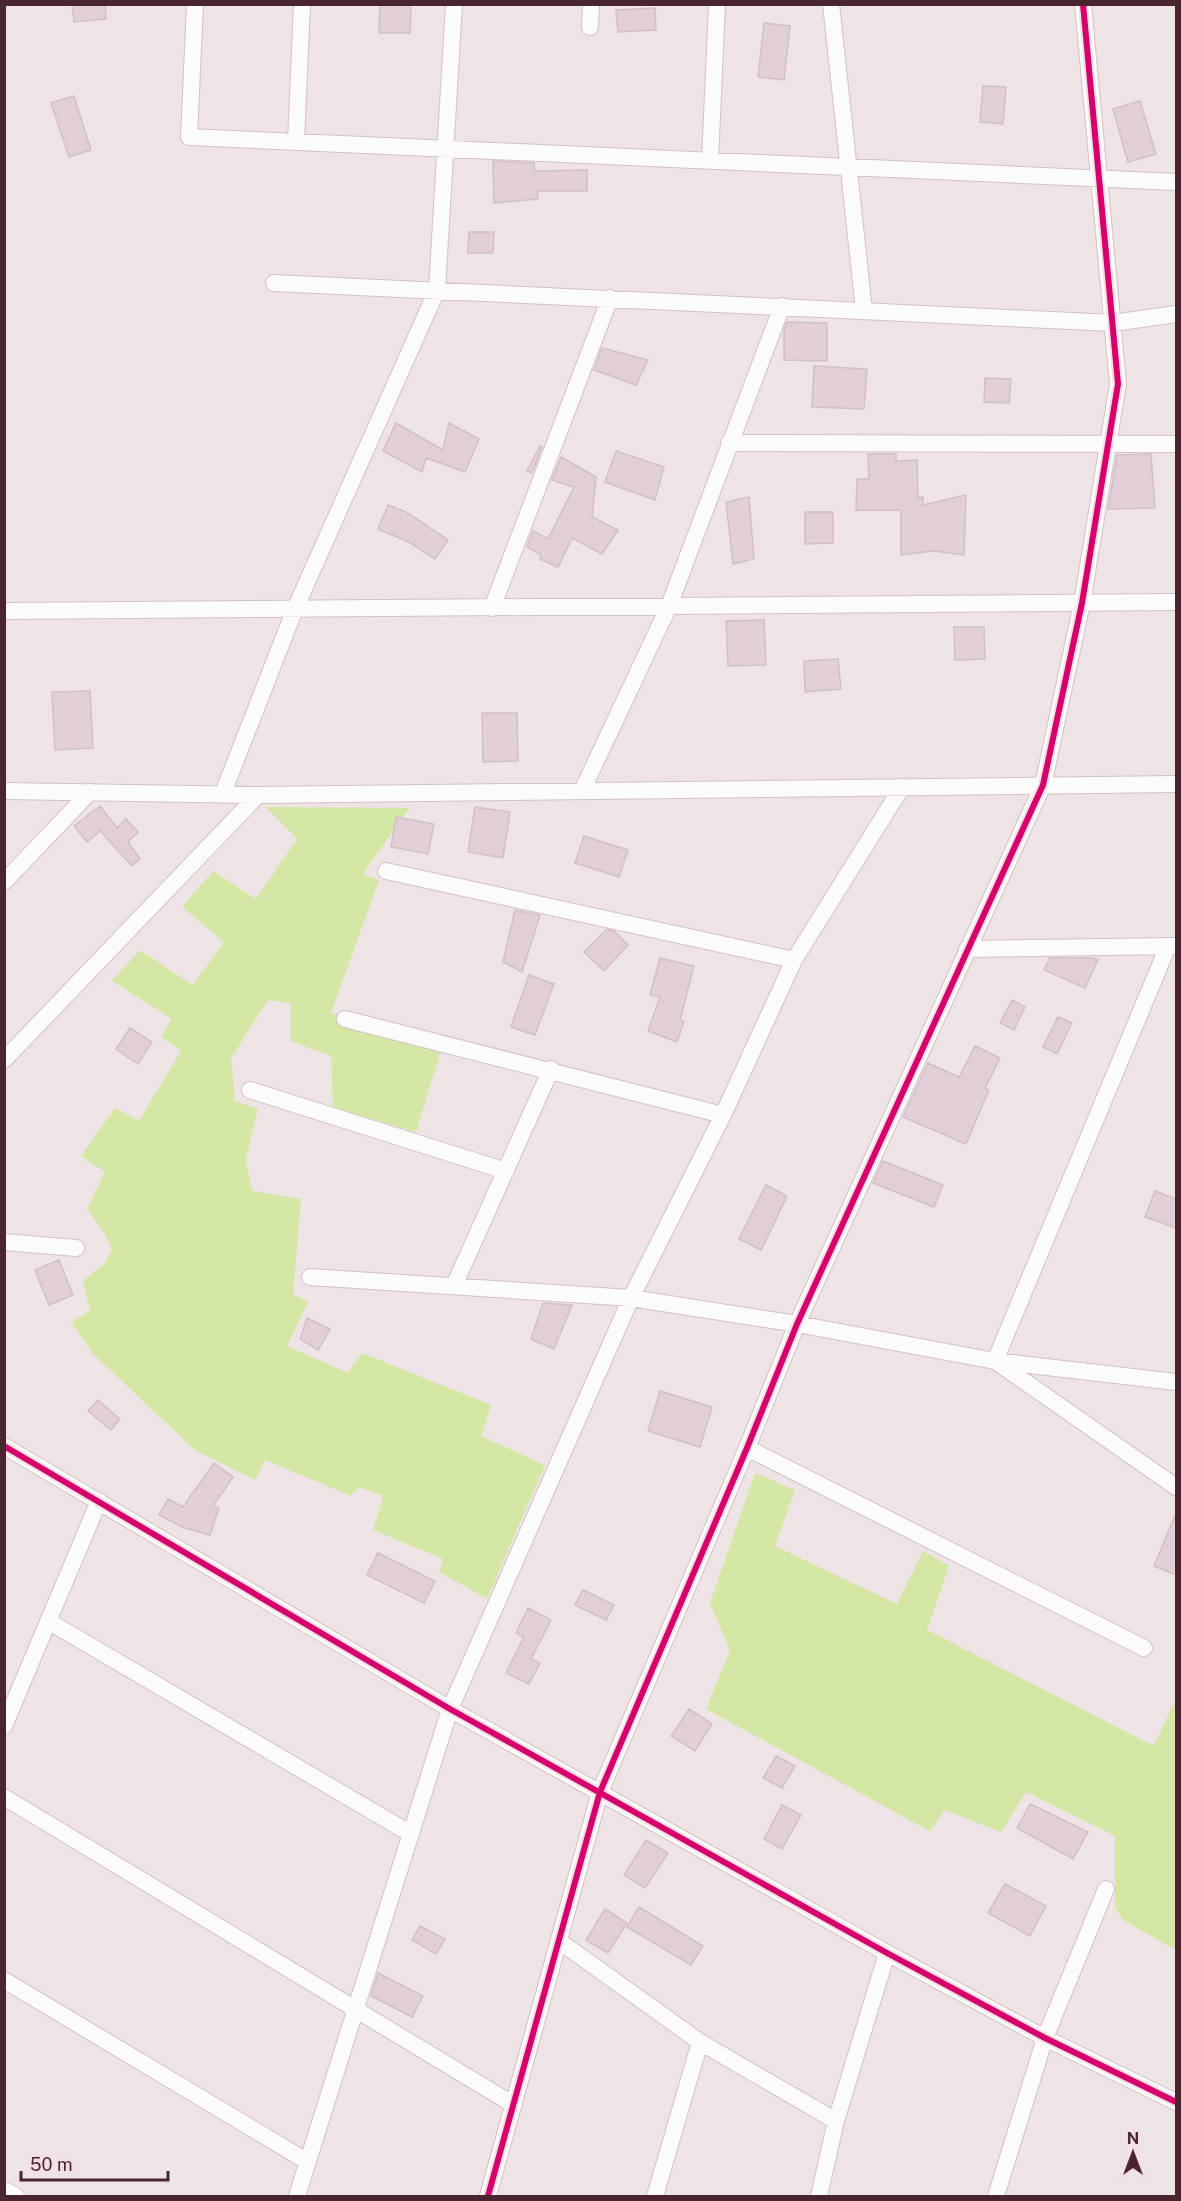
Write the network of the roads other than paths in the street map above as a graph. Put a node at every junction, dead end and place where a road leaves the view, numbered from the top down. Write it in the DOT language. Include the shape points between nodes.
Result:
graph roads {
  1 [pos="195,4"];
  2 [pos="302,4"];
  3 [pos="454,4"];
  4 [pos="591,4"];
  5 [pos="717,4"];
  6 [pos="831,4"];
  7 [pos="1083,4"];
  8 [pos="590,27"];
  9 [pos="296,142"];
  10 [pos="446,149"];
  11 [pos="710,161"];
  12 [pos="850,167"];
  13 [pos="1099,178"];
  14 [pos="1176,182"];
  15 [pos="274,283"];
  16 [pos="437,290"];
  17 [pos="610,298"];
  18 [pos="782,306"];
  19 [pos="864,310"];
  20 [pos="1176,314"];
  21 [pos="1113,323"];
  22 [pos="729,443"];
  23 [pos="1107,444"];
  24 [pos="1176,444"];
  25 [pos="1176,602"];
  26 [pos="1082,603"];
  27 [pos="669,606"];
  28 [pos="492,608"];
  29 [pos="295,609"];
  30 [pos="4,611"];
  31 [pos="1176,784"];
  32 [pos="1043,785"];
  33 [pos="902,787"];
  34 [pos="4,790"];
  35 [pos="582,791"];
  36 [pos="90,792"];
  37 [pos="223,793"];
  38 [pos="258,795"];
  39 [pos="386,871"];
  40 [pos="4,882"];
  41 [pos="1172,946"];
  42 [pos="967,949"];
  43 [pos="794,960"];
  44 [pos="345,1019"];
  45 [pos="4,1060"];
  46 [pos="551,1069"];
  47 [pos="250,1090"];
  48 [pos="723,1115"];
  49 [pos="506,1171"];
  50 [pos="4,1242"];
  51 [pos="76,1248"];
  52 [pos="310,1277"];
  53 [pos="454,1286"];
  54 [pos="631,1298"];
  55 [pos="797,1324"];
  56 [pos="995,1360"];
  57 [pos="1176,1382"];
  58 [pos="4,1446"];
  59 [pos="747,1448"];
  60 [pos="1176,1487"];
  61 [pos="99,1501"];
  62 [pos="48,1622"];
  63 [pos="1144,1647"];
  64 [pos="450,1709"];
  65 [pos="4,1726"];
  66 [pos="600,1792"];
  67 [pos="4,1797"];
  68 [pos="411,1834"];
  69 [pos="1106,1889"];
  70 [pos="559,1941"];
  71 [pos="887,1953"];
  72 [pos="4,1980"];
  73 [pos="357,2009"];
  74 [pos="1045,2038"];
  75 [pos="700,2042"];
  76 [pos="1176,2102"];
  77 [pos="514,2105"];
  78 [pos="837,2121"];
  79 [pos="308,2162"];
  80 [pos="4,2190"];
  81 [pos="16,2196"];
  82 [pos="297,2196"];
  83 [pos="488,2196"];
  84 [pos="655,2196"];
  85 [pos="819,2196"];
  86 [pos="996,2196"];
  1 -- 9 [label="street" via="189,137"];
  2 -- 9 [label="street"];
  3 -- 10 [label="street"];
  4 -- 8 [label="street"];
  5 -- 11 [label="street"];
  6 -- 12 [label="street"];
  7 -- 13 [label="street"];
  9 -- 10 [label="street"];
  10 -- 11 [label="street"];
  10 -- 16 [label="street"];
  11 -- 12 [label="street"];
  12 -- 13 [label="street"];
  12 -- 19 [label="street"];
  13 -- 14 [label="street"];
  13 -- 21 [label="street"];
  15 -- 16 [label="street"];
  16 -- 17 [label="street"];
  16 -- 29 [label="street"];
  17 -- 18 [label="street"];
  17 -- 28 [label="street"];
  18 -- 19 [label="street"];
  18 -- 22 [label="street"];
  19 -- 21 [label="street"];
  20 -- 21 [label="street"];
  21 -- 23 [label="street" via="1118,384"];
  22 -- 23 [label="street"];
  22 -- 27 [label="street"];
  23 -- 24 [label="street"];
  23 -- 26 [label="street"];
  25 -- 26 [label="street"];
  26 -- 27 [label="street"];
  26 -- 32 [label="street"];
  27 -- 28 [label="street"];
  27 -- 35 [label="street"];
  28 -- 29 [label="street"];
  29 -- 30 [label="street"];
  29 -- 37 [label="street"];
  31 -- 32 [label="street"];
  32 -- 33 [label="street"];
  32 -- 42 [label="street"];
  33 -- 35 [label="street"];
  33 -- 43 [label="street"];
  34 -- 36 [label="street"];
  35 -- 38 [label="street"];
  36 -- 37 [label="street"];
  36 -- 40 [label="street"];
  37 -- 38 [label="street"];
  38 -- 45 [label="street"];
  39 -- 43 [label="street"];
  41 -- 42 [label="street"];
  41 -- 56 [label="street"];
  42 -- 55 [label="street"];
  43 -- 48 [label="street"];
  44 -- 46 [label="street"];
  46 -- 48 [label="street"];
  46 -- 49 [label="street"];
  47 -- 49 [label="street"];
  48 -- 54 [label="street"];
  49 -- 53 [label="street"];
  50 -- 51 [label="street"];
  52 -- 53 [label="street"];
  53 -- 54 [label="street"];
  54 -- 55 [label="street"];
  54 -- 64 [label="street"];
  55 -- 56 [label="street"];
  55 -- 59 [label="street"];
  56 -- 57 [label="street"];
  56 -- 60 [label="street"];
  58 -- 61 [label="street"];
  59 -- 63 [label="street"];
  59 -- 66 [label="street"];
  61 -- 62 [label="street"];
  61 -- 64 [label="street"];
  62 -- 65 [label="street"];
  62 -- 68 [label="street"];
  64 -- 66 [label="street"];
  64 -- 68 [label="street"];
  66 -- 70 [label="street"];
  66 -- 71 [label="street"];
  67 -- 73 [label="street"];
  68 -- 73 [label="street"];
  69 -- 74 [label="street"];
  70 -- 75 [label="street"];
  70 -- 77 [label="street"];
  71 -- 74 [label="street"];
  71 -- 78 [label="street"];
  72 -- 79 [label="street"];
  73 -- 77 [label="street"];
  73 -- 79 [label="street"];
  74 -- 76 [label="street"];
  74 -- 86 [label="street"];
  75 -- 78 [label="street"];
  75 -- 84 [label="street"];
  77 -- 83 [label="street"];
  78 -- 85 [label="street"];
  79 -- 82 [label="street"];
  80 -- 81 [label="street"];
}
